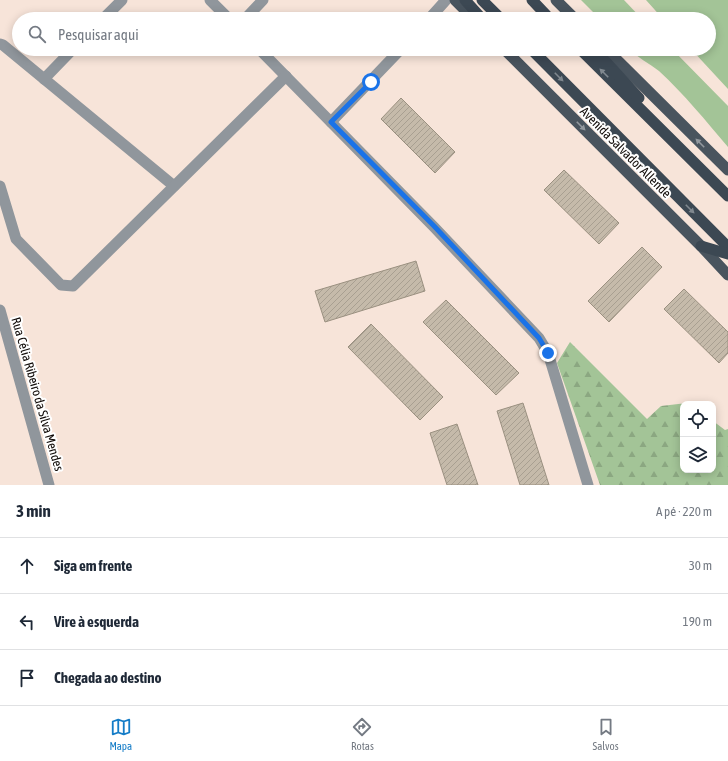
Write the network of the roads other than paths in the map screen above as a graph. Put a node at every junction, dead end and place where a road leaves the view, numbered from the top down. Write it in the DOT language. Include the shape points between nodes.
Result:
graph roads {
  1 [pos="122,0"];
  2 [pos="210,0"];
  3 [pos="263,0"];
  4 [pos="446,0"];
  5 [pos="455,0"];
  6 [pos="466,0"];
  7 [pos="482,0"];
  8 [pos="532,0"];
  9 [pos="556,0"];
  10 [pos="111,12"];
  11 [pos="222,12"];
  12 [pos="251,12"];
  13 [pos="435,12"];
  14 [pos="467,12"];
  15 [pos="476,12"];
  16 [pos="494,12"];
  17 [pos="543,12"];
  18 [pos="568,12"];
  19 [pos="0,44"];
  20 [pos="12,52"];
  21 [pos="16,56"];
  22 [pos="66,56"];
  23 [pos="266,56"];
  24 [pos="394,56"];
  25 [pos="511,56"];
  26 [pos="538,56"];
  27 [pos="587,56"];
  28 [pos="600,56"];
  29 [pos="613,56"];
  30 [pos="286,76"];
  31 [pos="44,79"];
  32 [pos="331,122"];
  33 [pos="681,150"];
  34 [pos="728,170"];
  35 [pos="0,186"];
  36 [pos="174,186"];
  37 [pos="728,196"];
  38 [pos="701,246"];
  39 [pos="728,247"];
  40 [pos="728,254"];
  41 [pos="728,275"];
  42 [pos="0,310"];
  43 [pos="588,483"];
  44 [pos="49,485"];
  1 -- 10 [label="street"];
  2 -- 11 [label="street"];
  3 -- 12 [label="street"];
  4 -- 13 [label="street"];
  5 -- 14 [label="main road"];
  6 -- 15 [label="highway"];
  7 -- 16 [label="highway"];
  8 -- 17 [label="highway"];
  9 -- 18 [label="main road"];
  19 -- 20 [label="street"];
  21 -- 31 [label="street"];
  22 -- 31 [label="street"];
  23 -- 30 [label="street"];
  24 -- 32 [label="street"];
  25 -- 38 [label="main road, Avenida Salvador Allende, one-way"];
  26 -- 39 [label="highway, Avenida Salvador Allende, one-way"];
  33 -- 27 [label="highway, one-way"];
  28 -- 33 [label="highway" via="672,134"];
  34 -- 29 [label="main road, one-way"];
  30 -- 32 [label="street"];
  30 -- 36 [label="street"];
  31 -- 36 [label="street"];
  32 -- 43 [label="street" via="434,226 543,345 548,353"];
  33 -- 37 [label="highway"];
  35 -- 36 [label="street" via="16,239 61,285 73,286"];
  38 -- 40 [label="highway"];
  38 -- 41 [label="main road, Avenida Salvador Allende"];
  42 -- 44 [label="street, Rua Célia Ribeiro da Silva Mendes"];
}
